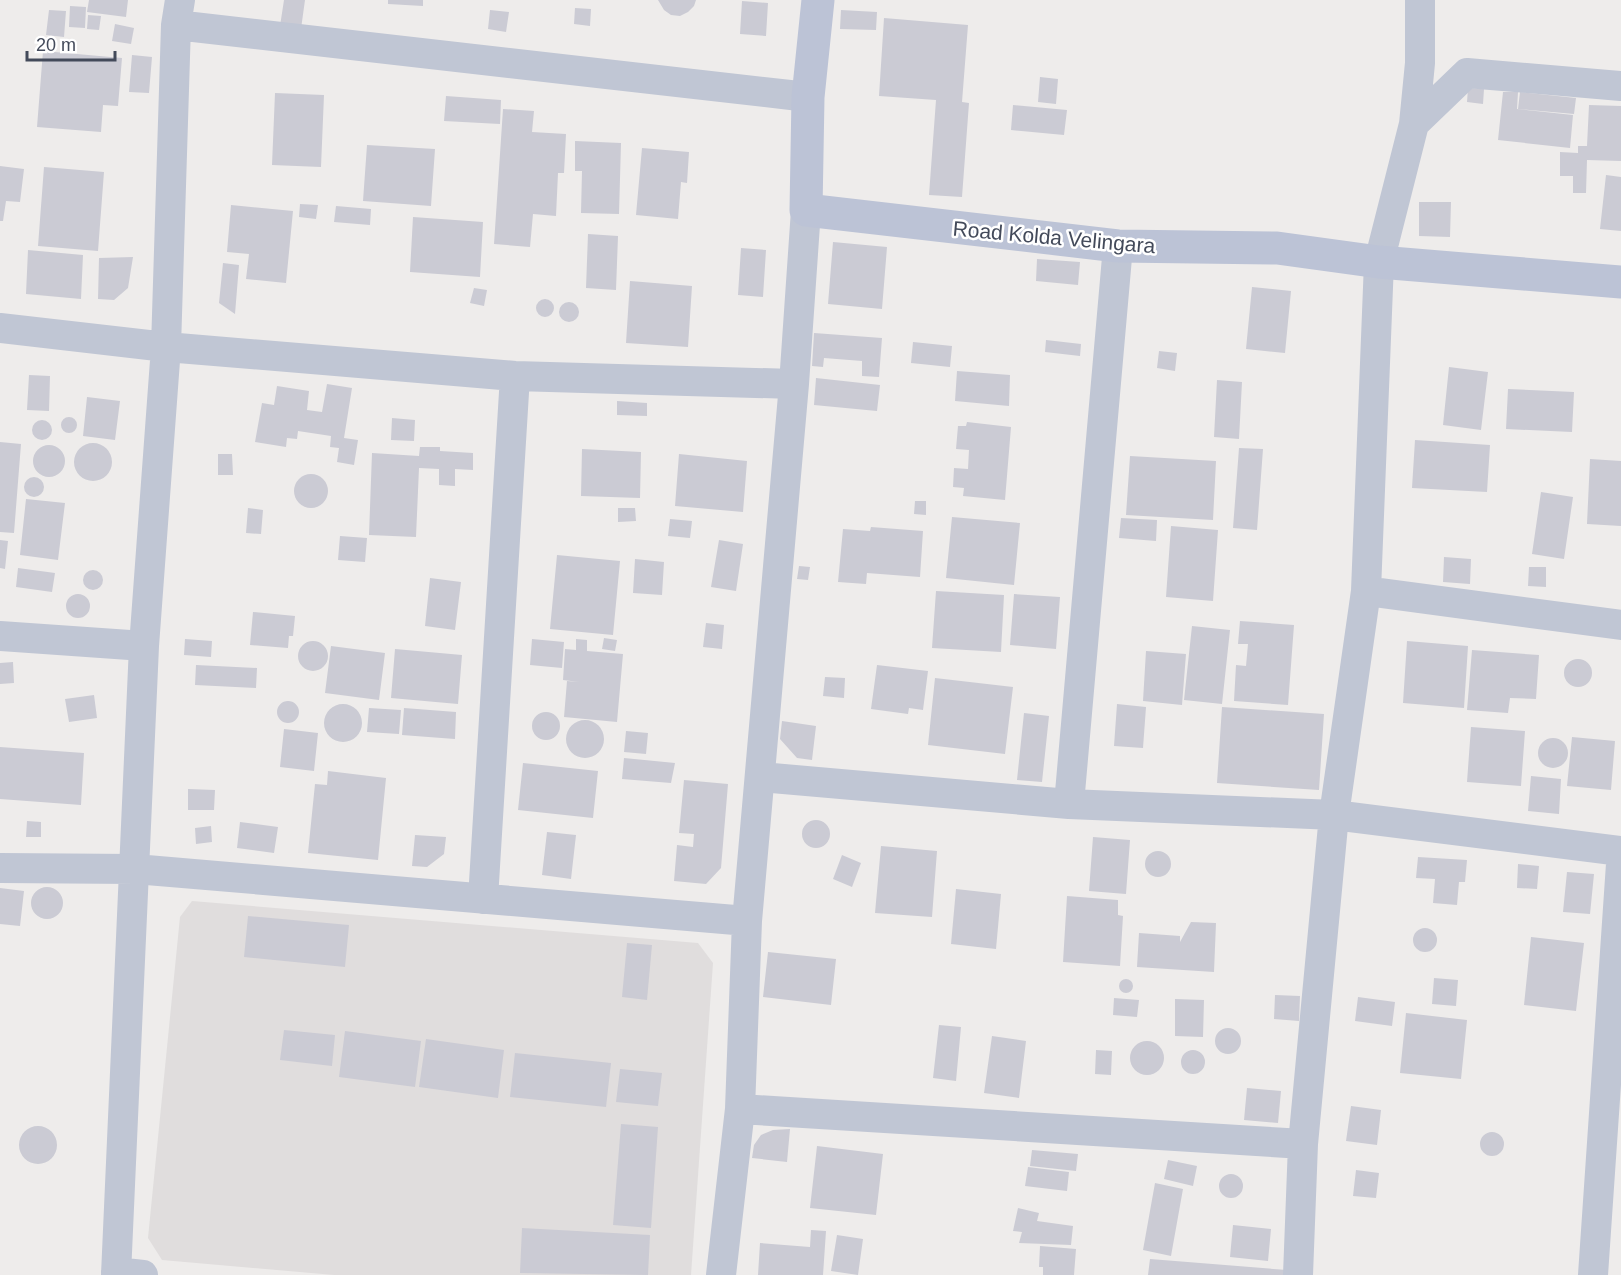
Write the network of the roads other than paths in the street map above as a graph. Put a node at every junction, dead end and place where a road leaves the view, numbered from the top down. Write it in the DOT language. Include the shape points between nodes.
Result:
graph roads {
  1 [pos="818,0"];
  2 [pos="1420,0"];
  3 [pos="178,13"];
  4 [pos="1621,86"];
  5 [pos="808,97"];
  6 [pos="1414,124"];
  7 [pos="806,210"];
  8 [pos="1118,246"];
  9 [pos="1379,262"];
  10 [pos="1621,282"];
  11 [pos="0,328"];
  12 [pos="166,347"];
  13 [pos="515,376"];
  14 [pos="794,384"];
  15 [pos="1366,591"];
  16 [pos="1621,625"];
  17 [pos="0,636"];
  18 [pos="144,646"];
  19 [pos="760,777"];
  20 [pos="1069,804"];
  21 [pos="1334,815"];
  22 [pos="1621,851"];
  23 [pos="1621,864"];
  24 [pos="0,868"];
  25 [pos="135,868"];
  26 [pos="483,899"];
  27 [pos="747,921"];
  28 [pos="740,1109"];
  29 [pos="1303,1144"];
  30 [pos="125,1274"];
  31 [pos="721,1275"];
  32 [pos="1298,1275"];
  33 [pos="1593,1275"];
  1 -- 5 [label="main road"];
  2 -- 6 [label="street" via="1420,63"];
  3 -- 5 [label="street"];
  3 -- 12 [label="street"];
  4 -- 6 [label="street" via="1467,73"];
  5 -- 7 [label="main road"];
  6 -- 9 [label="street"];
  7 -- 8 [label="main road, Road Kolda Velingara"];
  7 -- 14 [label="street"];
  8 -- 9 [label="main road, Road Kolda Velingara" via="1277,248"];
  8 -- 20 [label="street"];
  9 -- 10 [label="main road, Road Kolda Velingara"];
  9 -- 15 [label="street"];
  11 -- 12 [label="street"];
  12 -- 13 [label="street"];
  12 -- 18 [label="street"];
  13 -- 14 [label="street"];
  13 -- 26 [label="street"];
  14 -- 19 [label="street"];
  15 -- 16 [label="street"];
  15 -- 21 [label="street"];
  17 -- 18 [label="street"];
  18 -- 25 [label="street"];
  19 -- 20 [label="street"];
  19 -- 27 [label="street"];
  20 -- 21 [label="street"];
  21 -- 22 [label="street"];
  21 -- 29 [label="street"];
  23 -- 33 [label="street"];
  24 -- 25 [label="street"];
  25 -- 26 [label="street"];
  25 -- 30 [label="street"];
  26 -- 27 [label="street"];
  27 -- 28 [label="street"];
  28 -- 29 [label="street"];
  28 -- 31 [label="street"];
  29 -- 32 [label="street"];
}
